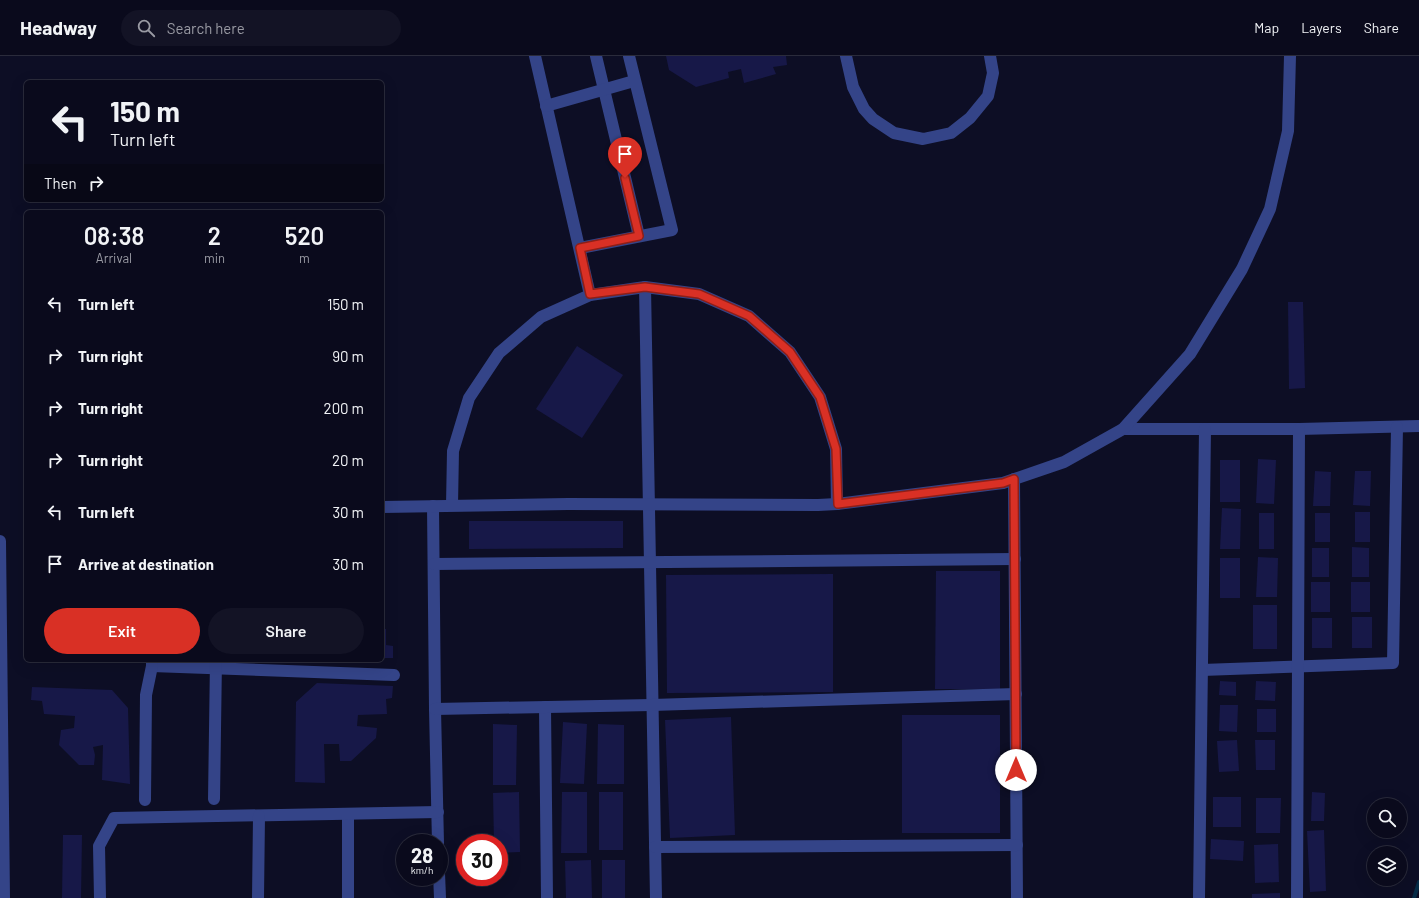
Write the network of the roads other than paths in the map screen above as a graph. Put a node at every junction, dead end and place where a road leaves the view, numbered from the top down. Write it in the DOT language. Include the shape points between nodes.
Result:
graph roads {
  1 [pos="535,56"];
  2 [pos="596,56"];
  3 [pos="629,56"];
  4 [pos="846,56"];
  5 [pos="990,56"];
  6 [pos="1290,56"];
  7 [pos="634,81"];
  8 [pos="604,89"];
  9 [pos="546,106"];
  10 [pos="639,236"];
  11 [pos="580,248"];
  12 [pos="645,287"];
  13 [pos="590,294"];
  14 [pos="1419,426"];
  15 [pos="1397,427"];
  16 [pos="1123,429"];
  17 [pos="1205,429"];
  18 [pos="1299,429"];
  19 [pos="1014,479"];
  20 [pos="838,504"];
  21 [pos="648,505"];
  22 [pos="433,506"];
  23 [pos="452,506"];
  24 [pos="384,507"];
  25 [pos="0,541"];
  26 [pos="1015,560"];
  27 [pos="649,562"];
  28 [pos="434,564"];
  29 [pos="152,663"];
  30 [pos="216,664"];
  31 [pos="1298,666"];
  32 [pos="1202,670"];
  33 [pos="394,675"];
  34 [pos="1016,694"];
  35 [pos="652,706"];
  36 [pos="545,707"];
  37 [pos="435,708"];
  38 [pos="214,799"];
  39 [pos="146,800"];
  40 [pos="438,812"];
  41 [pos="348,814"];
  42 [pos="259,816"];
  43 [pos="438,834"];
  44 [pos="1016,845"];
  45 [pos="655,847"];
  46 [pos="440,886"];
  47 [pos="4,898"];
  48 [pos="100,898"];
  49 [pos="258,898"];
  50 [pos="348,898"];
  51 [pos="440,898"];
  52 [pos="546,898"];
  53 [pos="656,898"];
  54 [pos="1017,898"];
  55 [pos="1199,898"];
  56 [pos="1297,898"];
  1 -- 9 [label="street"];
  2 -- 8 [label="street"];
  3 -- 7 [label="street"];
  4 -- 5 [label="street" via="853,86 864,109 894,133 923,138 950,133 970,118 988,96 994,73"];
  6 -- 16 [label="street" via="1288,130 1270,209 1242,270 1190,354"];
  7 -- 8 [label="street"];
  7 -- 10 [label="street" via="672,230"];
  8 -- 9 [label="street"];
  8 -- 10 [label="street"];
  9 -- 11 [label="street"];
  10 -- 11 [label="street"];
  11 -- 13 [label="street"];
  12 -- 13 [label="street"];
  12 -- 20 [label="street" via="699,294 749,316 790,352 823,404 836,449"];
  12 -- 21 [label="street"];
  13 -- 23 [label="street" via="541,317 499,353 477,385 469,398 453,451"];
  14 -- 15 [label="street"];
  15 -- 18 [label="street"];
  15 -- 31 [label="street" via="1393,663"];
  16 -- 17 [label="street"];
  16 -- 19 [label="street" via="1064,462"];
  17 -- 18 [label="street"];
  17 -- 32 [label="street"];
  18 -- 31 [label="street"];
  19 -- 20 [label="street" via="1003,483"];
  19 -- 26 [label="street"];
  20 -- 21 [label="street"];
  21 -- 23 [label="street"];
  21 -- 27 [label="street"];
  22 -- 23 [label="street"];
  22 -- 24 [label="street"];
  22 -- 28 [label="street"];
  25 -- 47 [label="street"];
  26 -- 27 [label="street"];
  26 -- 34 [label="street"];
  27 -- 28 [label="street"];
  27 -- 35 [label="street"];
  28 -- 37 [label="street"];
  29 -- 30 [label="street"];
  29 -- 39 [label="street" via="146,695"];
  30 -- 33 [label="street"];
  30 -- 38 [label="street"];
  31 -- 32 [label="street"];
  31 -- 56 [label="street"];
  32 -- 55 [label="street"];
  34 -- 35 [label="street"];
  34 -- 44 [label="street"];
  35 -- 36 [label="street"];
  35 -- 45 [label="street"];
  36 -- 37 [label="street"];
  36 -- 52 [label="street"];
  37 -- 40 [label="street"];
  40 -- 41 [label="street"];
  40 -- 43 [label="street"];
  41 -- 42 [label="street"];
  41 -- 50 [label="street"];
  42 -- 48 [label="street" via="114,818 99,846"];
  42 -- 49 [label="street"];
  44 -- 45 [label="street"];
  44 -- 54 [label="street"];
  45 -- 53 [label="street"];
  46 -- 51 [label="street"];
}
